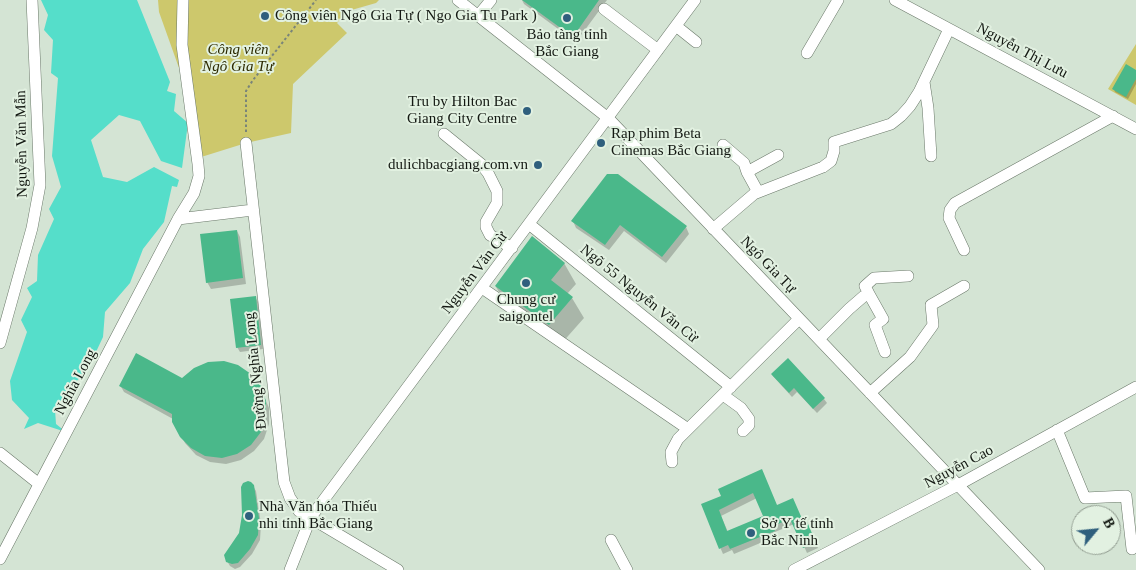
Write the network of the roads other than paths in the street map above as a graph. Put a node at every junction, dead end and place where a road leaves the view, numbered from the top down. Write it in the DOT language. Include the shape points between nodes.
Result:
graph roads {
  1 [pos="32,0"];
  2 [pos="183,0"];
  3 [pos="458,0"];
  4 [pos="491,0"];
  5 [pos="695,0"];
  6 [pos="838,0"];
  7 [pos="894,0"];
  8 [pos="604,9"];
  9 [pos="478,16"];
  10 [pos="676,26"];
  11 [pos="949,29"];
  12 [pos="696,42"];
  13 [pos="658,50"];
  14 [pos="807,53"];
  15 [pos="924,82"];
  16 [pos="1113,116"];
  17 [pos="608,118"];
  18 [pos="1136,128"];
  19 [pos="444,134"];
  20 [pos="246,143"];
  21 [pos="723,145"];
  22 [pos="778,155"];
  23 [pos="932,156"];
  24 [pos="747,172"];
  25 [pos="758,192"];
  26 [pos="253,210"];
  27 [pos="178,219"];
  28 [pos="529,224"];
  29 [pos="713,229"];
  30 [pos="512,248"];
  31 [pos="964,250"];
  32 [pos="908,276"];
  33 [pos="964,286"];
  34 [pos="482,288"];
  35 [pos="869,294"];
  36 [pos="799,319"];
  37 [pos="819,339"];
  38 [pos="0,343"];
  39 [pos="885,352"];
  40 [pos="1136,387"];
  41 [pos="727,391"];
  42 [pos="870,393"];
  43 [pos="688,429"];
  44 [pos="1057,430"];
  45 [pos="743,432"];
  46 [pos="0,453"];
  47 [pos="672,462"];
  48 [pos="39,484"];
  49 [pos="958,485"];
  50 [pos="311,518"];
  51 [pos="611,540"];
  52 [pos="1132,550"];
  53 [pos="0,559"];
  54 [pos="290,570"];
  55 [pos="398,570"];
  56 [pos="627,570"];
  57 [pos="794,570"];
  58 [pos="1039,570"];
  1 -- 38 [label="street, Nguyễn Văn Mẫn" via="40,185 32,228"];
  2 -- 27 [label="street" via="182,45 199,176 194,193"];
  3 -- 9 [label="street, Ngô Gia Tự"];
  4 -- 9 [label="street"];
  5 -- 10 [label="street, Nguyễn Văn Cừ"];
  6 -- 14 [label="street"];
  7 -- 11 [label="street, Nguyễn Thị Lưu"];
  8 -- 13 [label="street"];
  9 -- 17 [label="street, Ngô Gia Tự"];
  10 -- 12 [label="street"];
  10 -- 13 [label="street, Nguyễn Văn Cừ"];
  11 -- 15 [label="street"];
  11 -- 16 [label="street, Nguyễn Thị Lưu"];
  13 -- 17 [label="street, Nguyễn Văn Cừ"];
  15 -- 23 [label="street"];
  15 -- 25 [label="street" via="910,106 891,124 834,142 831,161 823,167"];
  16 -- 18 [label="street, Nguyễn Thị Lưu"];
  16 -- 31 [label="street" via="955,203 949,218"];
  17 -- 28 [label="street, Nguyễn Văn Cừ"];
  17 -- 29 [label="street, Ngô Gia Tự"];
  19 -- 30 [label="street" via="488,173 497,191 497,203 486,222 487,232"];
  20 -- 26 [label="street, Đường Nghĩa Long"];
  21 -- 24 [label="street" via="744,163"];
  22 -- 24 [label="street"];
  24 -- 25 [label="street"];
  25 -- 29 [label="street"];
  26 -- 27 [label="street"];
  26 -- 50 [label="street, Đường Nghĩa Long" via="284,482 299,511"];
  27 -- 48 [label="street, Nghĩa Long"];
  28 -- 30 [label="street, Nguyễn Văn Cừ"];
  28 -- 41 [label="street, Ngõ 55 Nguyễn Văn Cừ"];
  29 -- 36 [label="street, Ngô Gia Tự"];
  30 -- 34 [label="street, Nguyễn Văn Cừ"];
  32 -- 35 [label="street" via="874,278 865,286"];
  33 -- 42 [label="street" via="930,305 933,325 910,357"];
  34 -- 43 [label="street"];
  34 -- 50 [label="street, Nguyễn Văn Cừ"];
  35 -- 37 [label="street"];
  35 -- 39 [label="street" via="883,319 876,325"];
  36 -- 37 [label="street, Ngô Gia Tự"];
  36 -- 41 [label="street"];
  37 -- 42 [label="street, Ngô Gia Tự"];
  40 -- 44 [label="street, Nguyễn Cao"];
  41 -- 43 [label="street"];
  41 -- 45 [label="street, Ngõ 55 Nguyễn Văn Cừ" via="749,419 749,425"];
  42 -- 49 [label="street, Ngô Gia Tự"];
  43 -- 47 [label="street" via="674,444"];
  44 -- 49 [label="street, Nguyễn Cao"];
  44 -- 52 [label="street" via="1085,498 1126,496"];
  46 -- 48 [label="street"];
  48 -- 53 [label="street, Nghĩa Long"];
  49 -- 57 [label="street, Nguyễn Cao"];
  49 -- 58 [label="street, Ngô Gia Tự"];
  50 -- 54 [label="street, Nguyễn Văn Cừ"];
  50 -- 55 [label="street, Đường Nghĩa Long"];
  51 -- 56 [label="street"];
}
